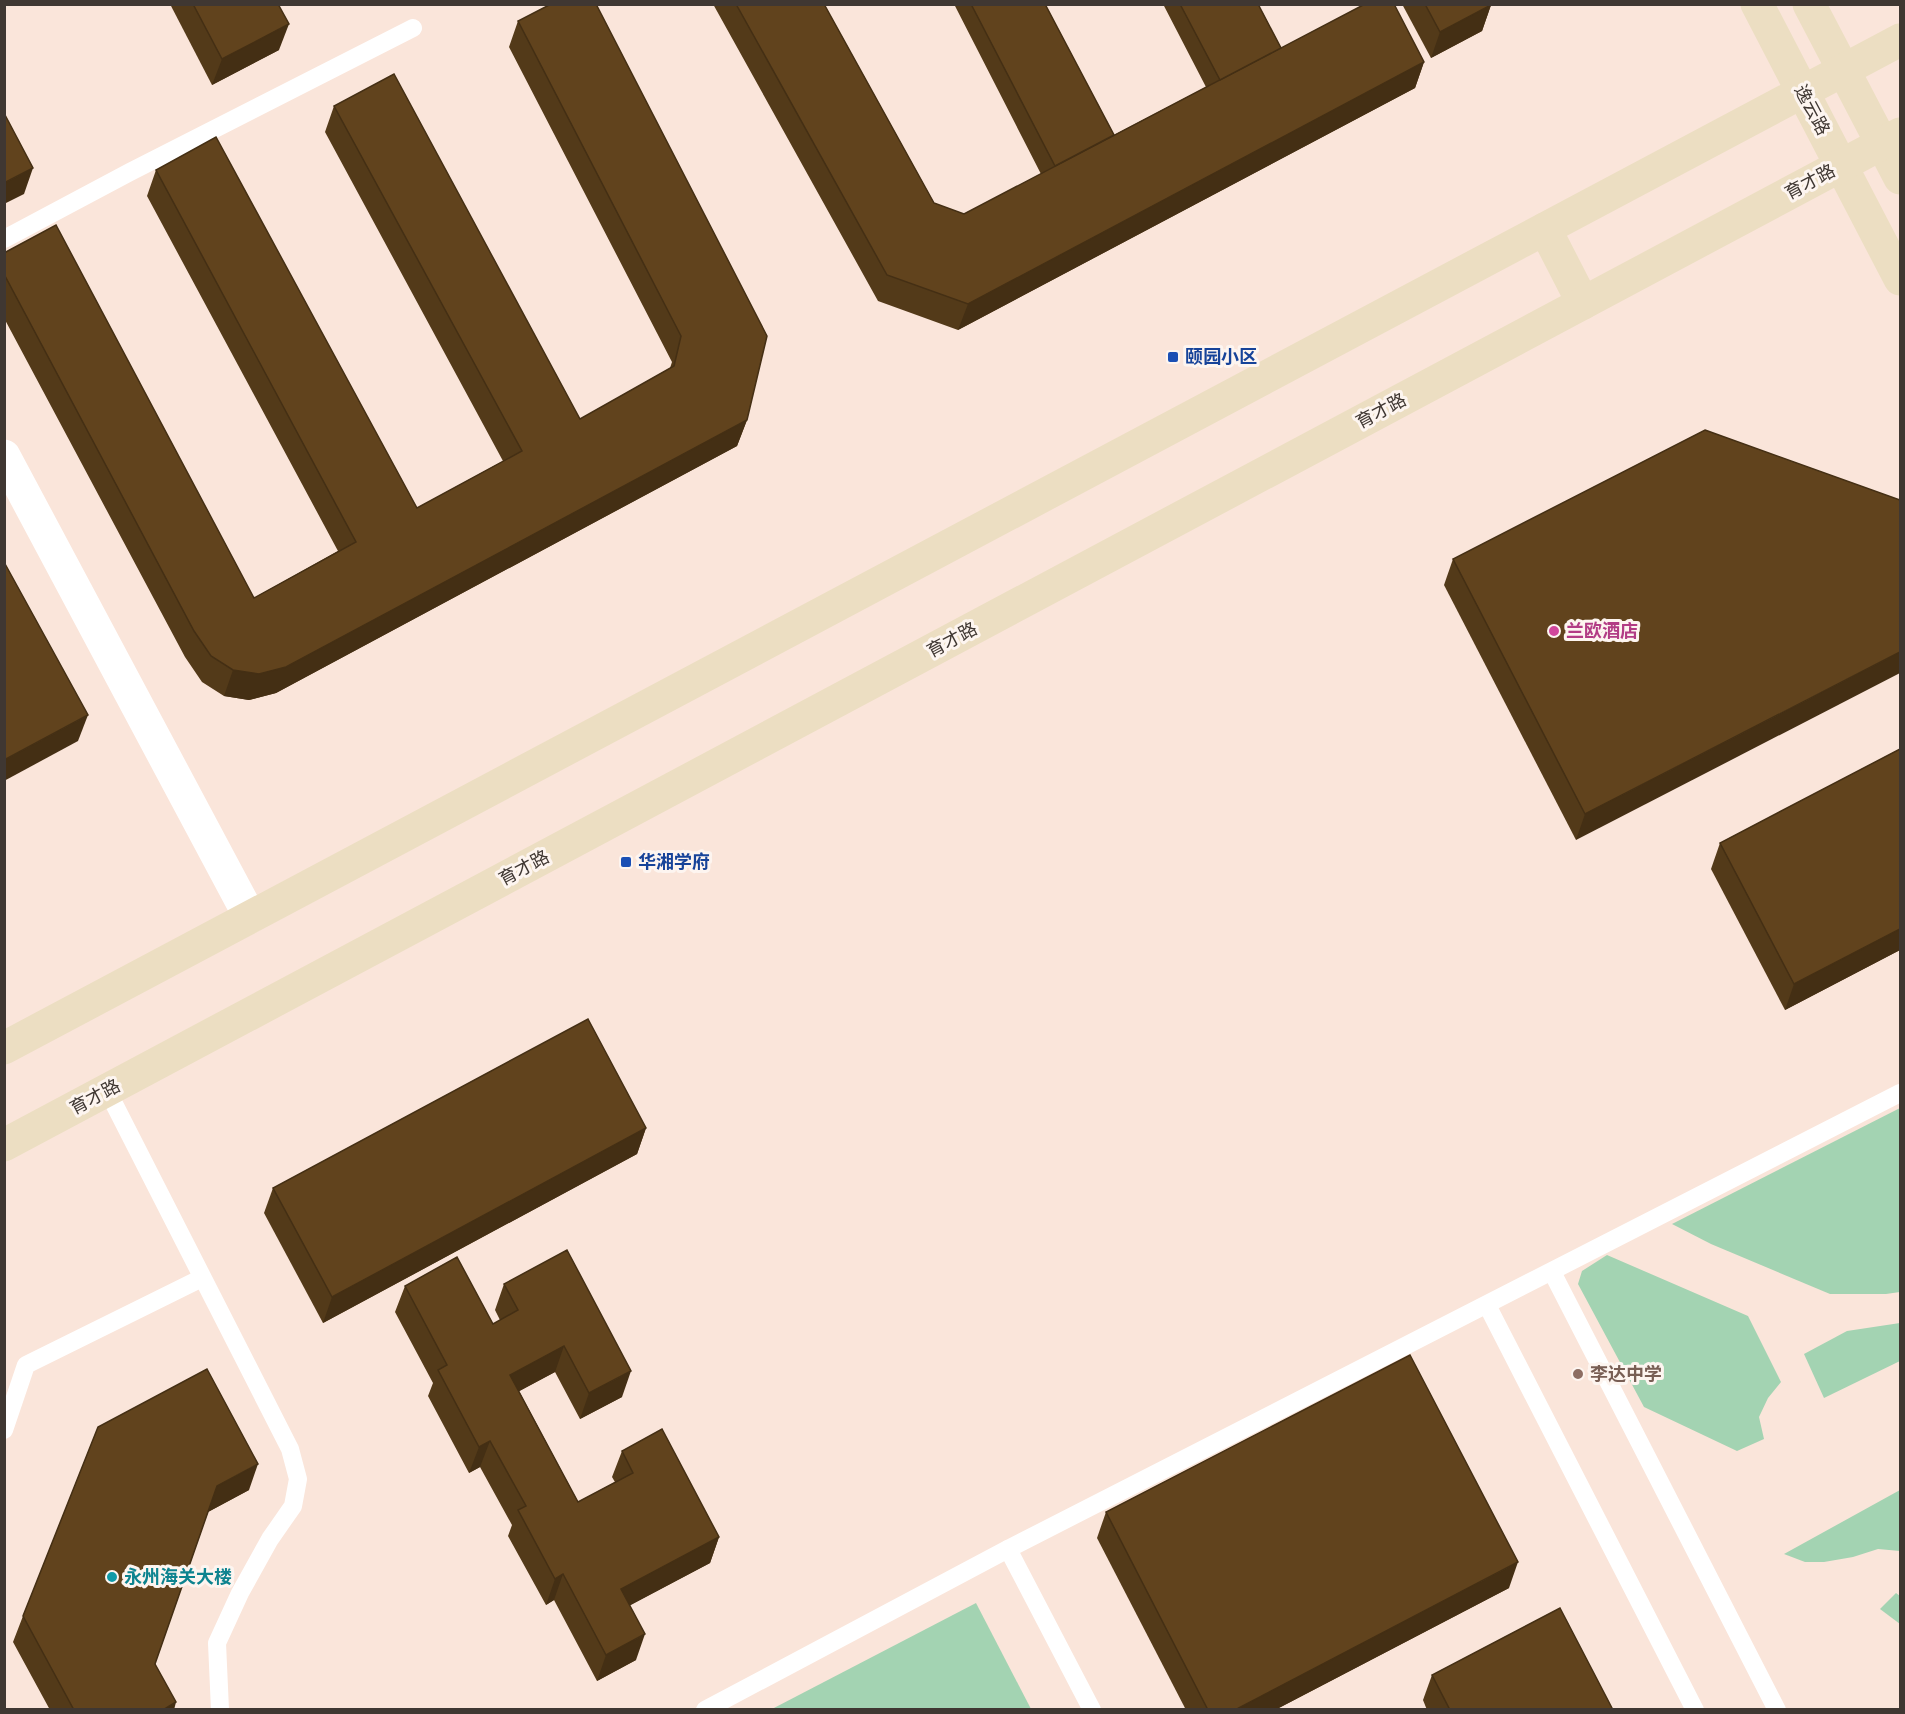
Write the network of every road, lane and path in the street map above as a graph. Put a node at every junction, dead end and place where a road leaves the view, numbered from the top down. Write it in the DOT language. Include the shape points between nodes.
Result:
graph roads {
  1 [pos="1757,4"];
  2 [pos="1809,4"];
  3 [pos="413,28"];
  4 [pos="1900,39"];
  5 [pos="1844,70"];
  6 [pos="1803,92"];
  7 [pos="1892,139"];
  8 [pos="1841,166"];
  9 [pos="1900,178"];
  10 [pos="1545,229"];
  11 [pos="4,239"];
  12 [pos="1900,279"];
  13 [pos="1583,303"];
  14 [pos="4,456"];
  15 [pos="250,917"];
  16 [pos="4,1048"];
  17 [pos="107,1090"];
  18 [pos="1900,1093"];
  19 [pos="4,1145"];
  20 [pos="1552,1272"];
  21 [pos="202,1278"];
  22 [pos="1486,1305"];
  23 [pos="4,1430"];
  24 [pos="1008,1550"];
  25 [pos="220,1710"];
  26 [pos="705,1710"];
  27 [pos="1092,1710"];
  28 [pos="1695,1710"];
  29 [pos="1777,1710"];
  1 -- 6 [label="main road, 逸云路"];
  2 -- 5 [label="main road"];
  3 -- 11 [label="lane"];
  4 -- 5 [label="main road"];
  5 -- 6 [label="main road"];
  5 -- 7 [label="main road"];
  6 -- 8 [label="main road, 逸云路"];
  6 -- 10 [label="main road"];
  7 -- 8 [label="main road, 育才路"];
  7 -- 9 [label="main road"];
  8 -- 12 [label="main road, 逸云路"];
  8 -- 13 [label="main road, 育才路"];
  10 -- 13 [label="main road"];
  10 -- 15 [label="main road"];
  13 -- 17 [label="main road, 育才路"];
  14 -- 15 [label="street"];
  15 -- 16 [label="main road"];
  17 -- 19 [label="main road, 育才路"];
  17 -- 21 [label="lane"];
  18 -- 20 [label="lane"];
  20 -- 22 [label="lane"];
  20 -- 29 [label="lane"];
  21 -- 23 [label="lane" via="26,1365"];
  21 -- 25 [label="lane" via="290,1449 298,1479 293,1506 240,1593 217,1643"];
  22 -- 24 [label="lane"];
  22 -- 28 [label="lane"];
  24 -- 26 [label="lane"];
  24 -- 27 [label="lane"];
}
